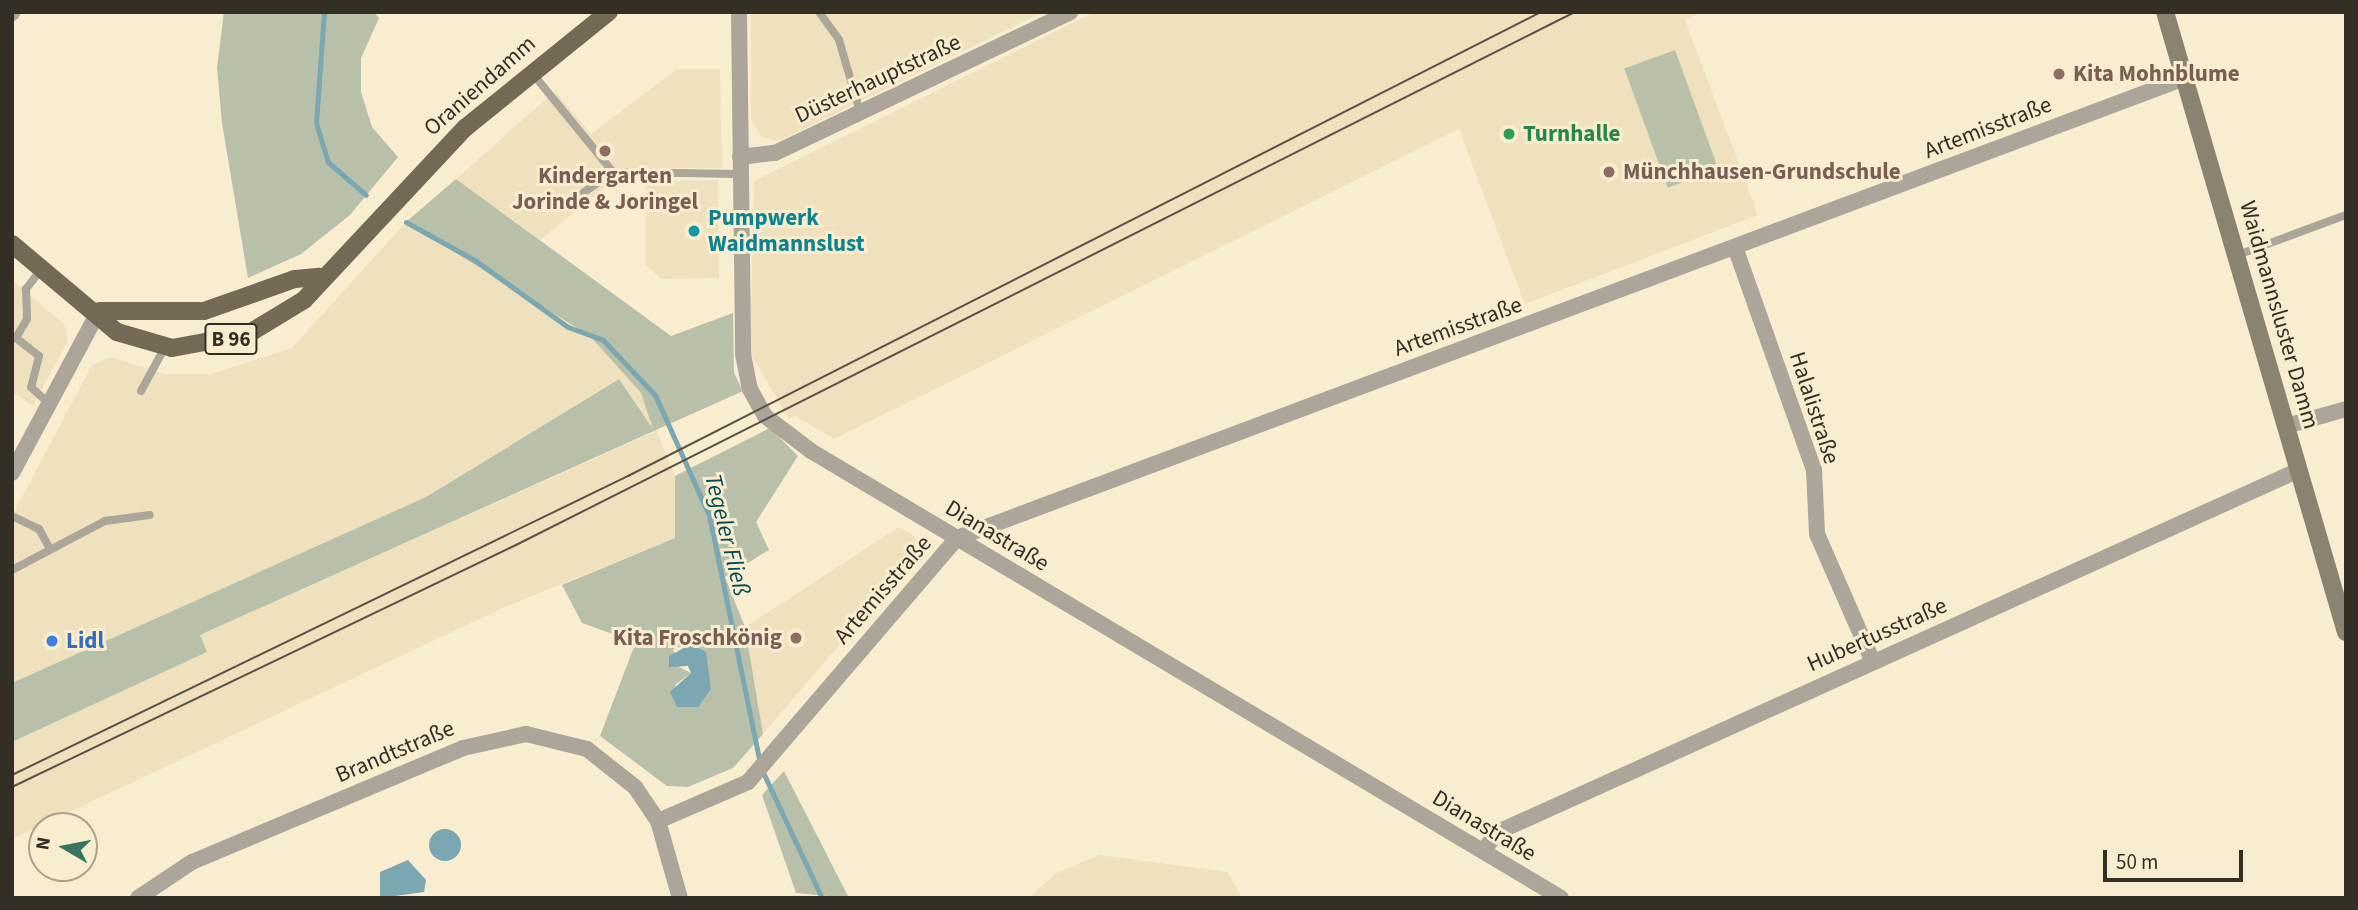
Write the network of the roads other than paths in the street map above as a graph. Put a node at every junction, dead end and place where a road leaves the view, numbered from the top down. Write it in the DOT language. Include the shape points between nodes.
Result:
graph roads {
  1 [pos="609,12"];
  2 [pos="739,12"];
  3 [pos="819,12"];
  4 [pos="1070,12"];
  5 [pos="2165,12"];
  6 [pos="532,72"];
  7 [pos="2185,78"];
  8 [pos="860,112"];
  9 [pos="740,157"];
  10 [pos="613,172"];
  11 [pos="740,174"];
  12 [pos="582,194"];
  13 [pos="2346,215"];
  14 [pos="12,244"];
  15 [pos="1735,247"];
  16 [pos="2235,256"];
  17 [pos="40,271"];
  18 [pos="320,277"];
  19 [pos="99,311"];
  20 [pos="165,347"];
  21 [pos="141,391"];
  22 [pos="49,404"];
  23 [pos="2346,409"];
  24 [pos="2286,426"];
  25 [pos="2299,470"];
  26 [pos="12,473"];
  27 [pos="150,515"];
  28 [pos="12,516"];
  29 [pos="957,538"];
  30 [pos="50,548"];
  31 [pos="12,569"];
  32 [pos="2346,632"];
  33 [pos="1873,662"];
  34 [pos="659,821"];
  35 [pos="1483,851"];
  36 [pos="138,898"];
  37 [pos="680,898"];
  38 [pos="1561,898"];
  1 -- 6 [label="main road, Oraniendamm / B 96"];
  2 -- 9 [label="street, Dianastraße"];
  3 -- 8 [label="lane" via="839,40"];
  4 -- 8 [label="street, Düsterhauptstraße"];
  5 -- 7 [label="main road, Waidmannsluster Damm"];
  6 -- 10 [label="lane"];
  6 -- 18 [label="main road, Oraniendamm / B 96"];
  7 -- 15 [label="street, Artemisstraße"];
  7 -- 16 [label="main road, Waidmannsluster Damm"];
  8 -- 9 [label="street, Düsterhauptstraße" via="775,153"];
  9 -- 11 [label="street, Dianastraße"];
  10 -- 11 [label="lane"];
  10 -- 12 [label="lane"];
  11 -- 29 [label="street, Dianastraße" via="743,354 750,389 765,416 811,451"];
  13 -- 16 [label="lane"];
  14 -- 17 [label="main road, B 96"];
  15 -- 29 [label="street, Artemisstraße"];
  15 -- 33 [label="street, Halalistraße" via="1814,470 1817,534"];
  16 -- 24 [label="main road, Waidmannsluster Damm"];
  17 -- 19 [label="main road, B 96"];
  17 -- 22 [label="lane" via="26,289 27,319 16,338 39,356 30,387"];
  18 -- 19 [label="main road, B 96" via="295,279 205,311"];
  18 -- 20 [label="main road, B 96" via="298,305 247,334"];
  19 -- 20 [label="main road, B 96" via="117,331"];
  19 -- 22 [label="street"];
  20 -- 21 [label="lane"];
  22 -- 26 [label="street"];
  23 -- 24 [label="street"];
  24 -- 25 [label="main road, Waidmannsluster Damm"];
  25 -- 32 [label="main road, Waidmannsluster Damm"];
  25 -- 33 [label="street, Hubertusstraße"];
  27 -- 30 [label="lane" via="105,521"];
  28 -- 30 [label="lane" via="38,529"];
  29 -- 34 [label="street, Artemisstraße" via="748,782"];
  29 -- 35 [label="street, Dianastraße"];
  30 -- 31 [label="lane"];
  33 -- 35 [label="street, Hubertusstraße" via="1498,832"];
  34 -- 36 [label="street, Brandtstraße" via="605,759 546,736 506,735 192,862"];
  34 -- 37 [label="street, Brandtstraße"];
  35 -- 38 [label="street, Dianastraße"];
}
